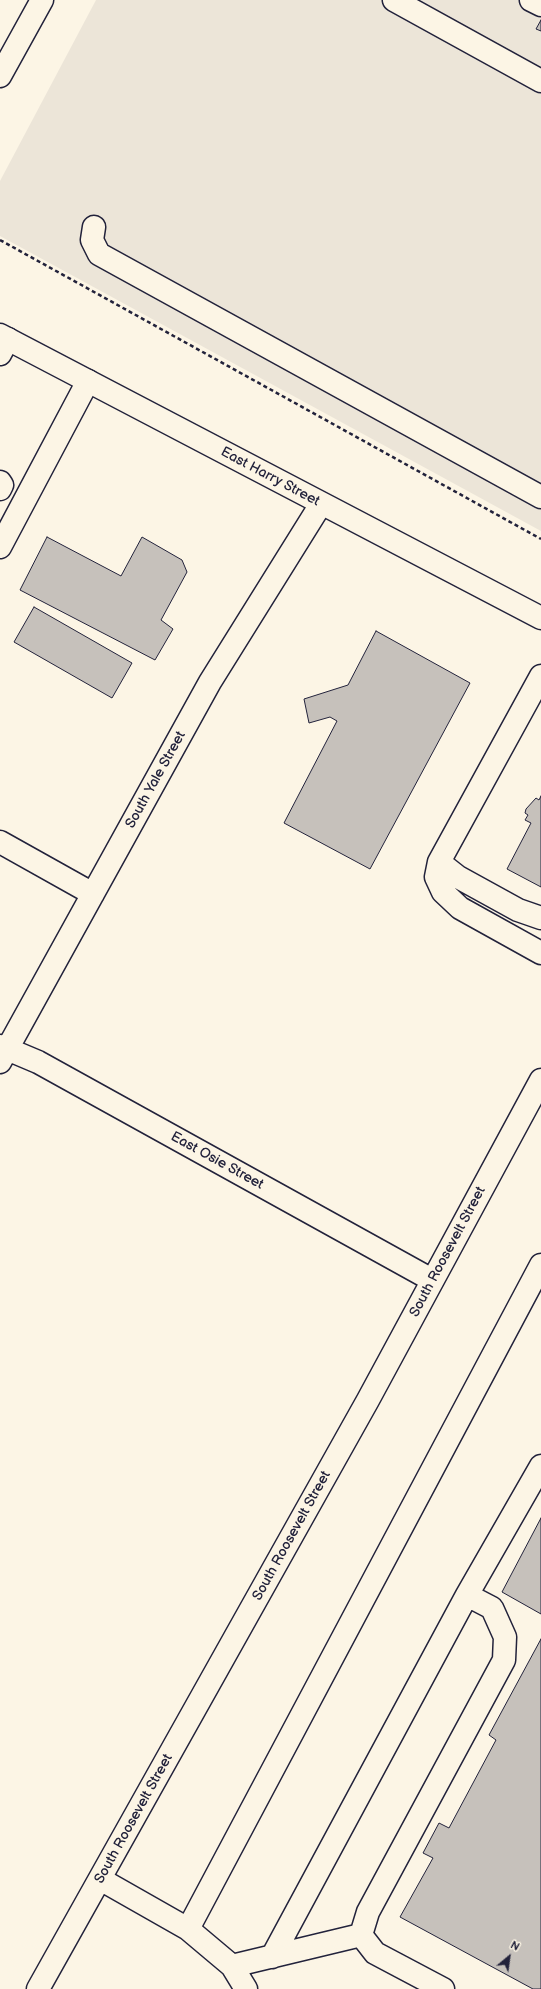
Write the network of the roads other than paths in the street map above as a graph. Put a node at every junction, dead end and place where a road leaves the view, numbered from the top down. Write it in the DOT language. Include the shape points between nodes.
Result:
graph roads {
  1 [pos="42,0"];
  2 [pos="531,0"];
  3 [pos="404,2"];
  4 [pos="541,6"];
  5 [pos="0,76"];
  6 [pos="541,81"];
  7 [pos="94,227"];
  8 [pos="3,343"];
  9 [pos="88,381"];
  10 [pos="0,482"];
  11 [pos="0,489"];
  12 [pos="541,497"];
  13 [pos="321,504"];
  14 [pos="0,547"];
  15 [pos="541,618"];
  16 [pos="541,676"];
  17 [pos="0,842"];
  18 [pos="439,862"];
  19 [pos="93,894"];
  20 [pos="541,918"];
  21 [pos="541,953"];
  22 [pos="2,1052"];
  23 [pos="541,1080"];
  24 [pos="541,1265"];
  25 [pos="432,1280"];
  26 [pos="541,1466"];
  27 [pos="467,1595"];
  28 [pos="100,1879"];
  29 [pos="188,1929"];
  30 [pos="361,1935"];
  31 [pos="272,1956"];
  32 [pos="232,1966"];
  33 [pos="38,1989"];
  34 [pos="246,1989"];
  35 [pos="443,1989"];
  1 -- 5 [label="street"];
  2 -- 4 [label="street"];
  3 -- 6 [label="street"];
  7 -- 12 [label="street" via="92,240 100,254"];
  8 -- 9 [label="street, East Harry Street"];
  9 -- 13 [label="street, East Harry Street"];
  9 -- 14 [label="street"];
  10 -- 11 [label="street"];
  13 -- 15 [label="street, East Harry Street"];
  13 -- 19 [label="street, South Yale Street" via="210,682"];
  16 -- 18 [label="street"];
  17 -- 19 [label="street"];
  18 -- 20 [label="street" via="458,877 512,906"];
  18 -- 21 [label="street" via="436,876 443,892 460,908"];
  19 -- 22 [label="street, South Yale Street"];
  22 -- 25 [label="street, East Osie Street" via="38,1062"];
  23 -- 25 [label="street, South Roosevelt Street"];
  24 -- 29 [label="street"];
  25 -- 28 [label="street, South Roosevelt Street" via="368,1400"];
  26 -- 27 [label="street"];
  27 -- 30 [label="street" via="492,1608 505,1637 504,1660 368,1912"];
  27 -- 31 [label="street"];
  28 -- 29 [label="street"];
  28 -- 33 [label="street, South Roosevelt Street"];
  29 -- 32 [label="street"];
  30 -- 31 [label="street"];
  30 -- 35 [label="street" via="375,1953"];
  31 -- 32 [label="street"];
  32 -- 34 [label="street"];
}
